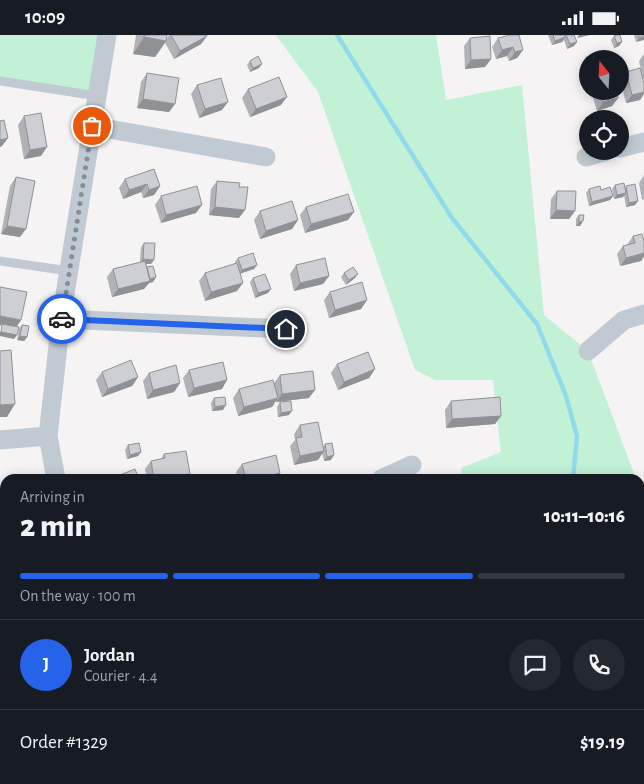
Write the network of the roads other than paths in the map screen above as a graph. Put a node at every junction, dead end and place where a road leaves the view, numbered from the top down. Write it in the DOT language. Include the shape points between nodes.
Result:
graph roads {
  1 [pos="107,35"];
  2 [pos="0,81"];
  3 [pos="97,96"];
  4 [pos="92,126"];
  5 [pos="644,142"];
  6 [pos="629,146"];
  7 [pos="266,157"];
  8 [pos="0,261"];
  9 [pos="69,271"];
  10 [pos="644,314"];
  11 [pos="61,319"];
  12 [pos="286,329"];
  13 [pos="588,351"];
  14 [pos="48,436"];
  15 [pos="0,441"];
  16 [pos="412,465"];
  17 [pos="55,474"];
  18 [pos="392,474"];
  1 -- 3 [label="street"];
  2 -- 3 [label="lane"];
  3 -- 4 [label="street"];
  4 -- 7 [label="street"];
  4 -- 9 [label="street"];
  5 -- 6 [label="street"];
  8 -- 9 [label="lane"];
  9 -- 11 [label="street"];
  10 -- 13 [label="street" via="624,320"];
  11 -- 12 [label="street"];
  11 -- 14 [label="street"];
  14 -- 15 [label="street"];
  14 -- 17 [label="street"];
  16 -- 18 [label="street"];
}
